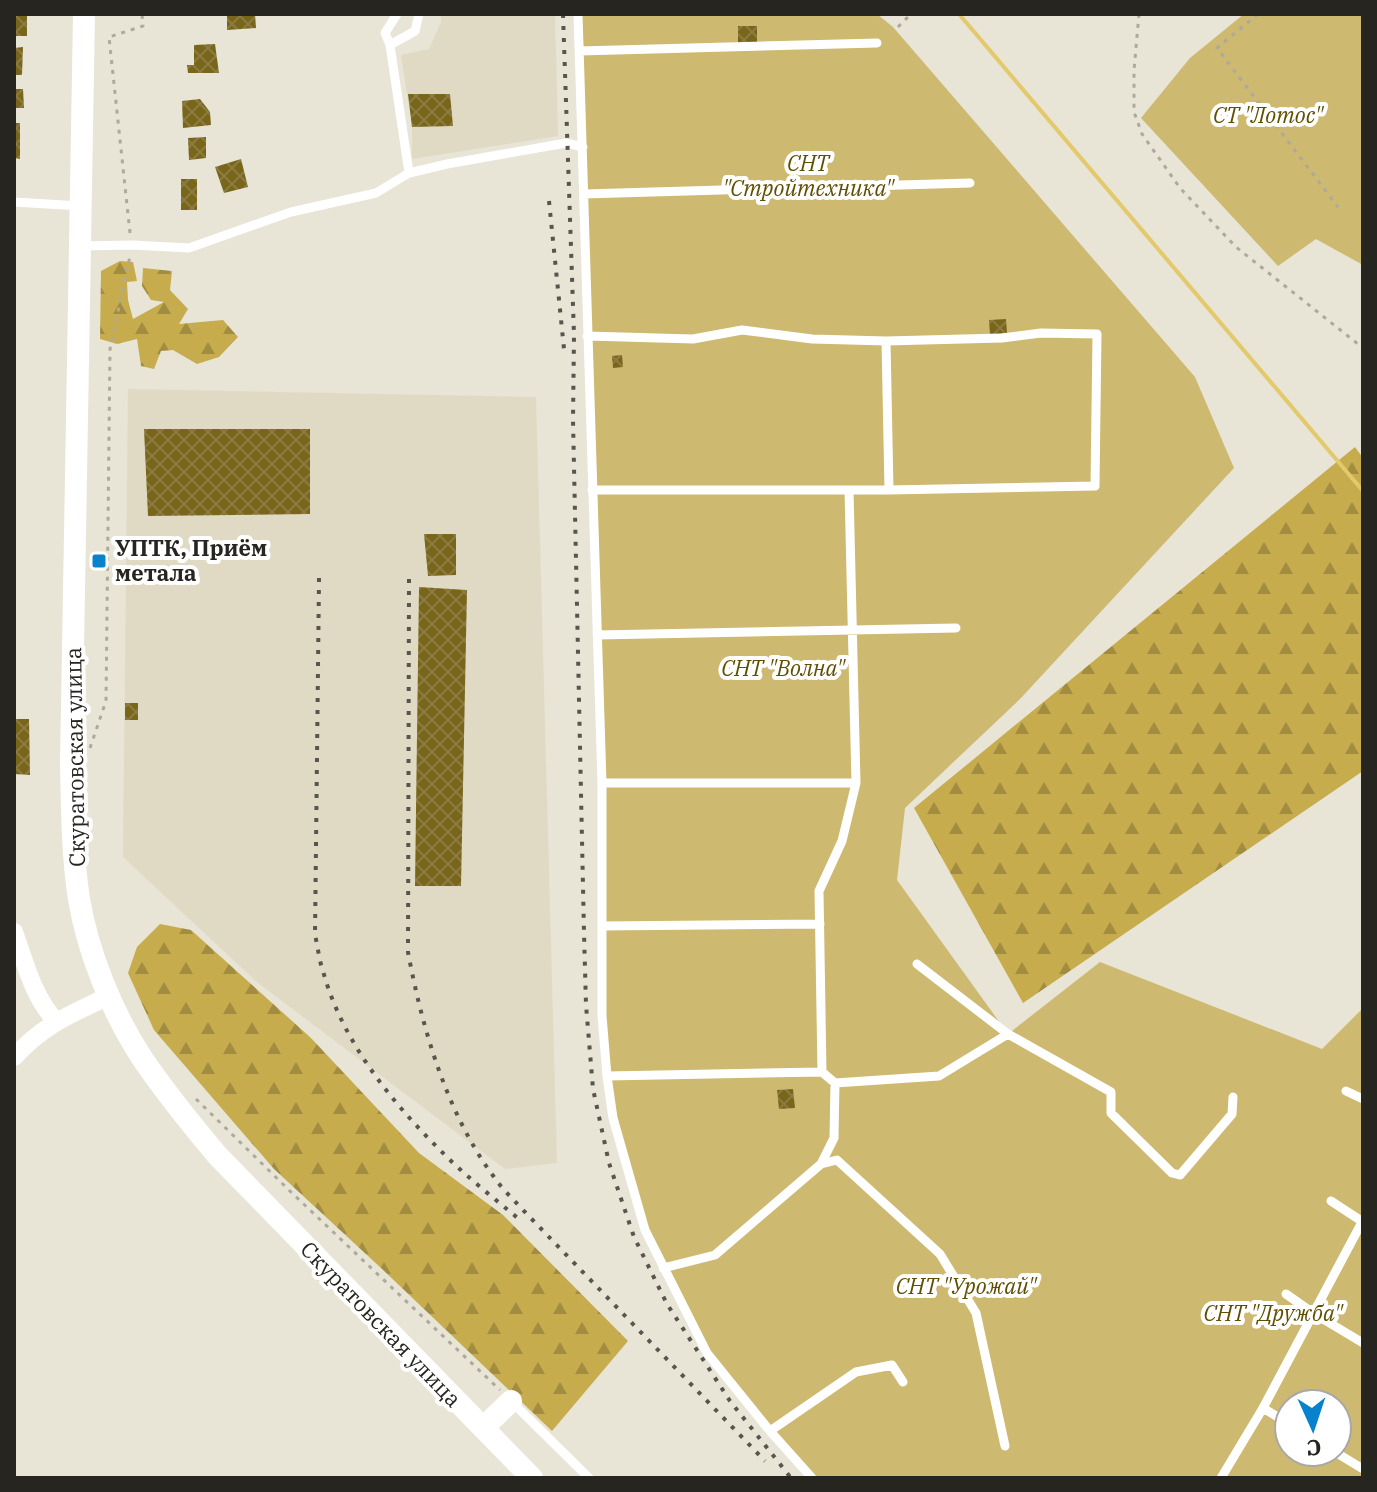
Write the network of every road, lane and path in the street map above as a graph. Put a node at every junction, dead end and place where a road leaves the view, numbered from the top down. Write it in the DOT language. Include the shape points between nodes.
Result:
graph roads {
  1 [pos="84,14"];
  2 [pos="142,14"];
  3 [pos="397,14"];
  4 [pos="419,14"];
  5 [pos="578,14"];
  6 [pos="911,14"];
  7 [pos="1139,14"];
  8 [pos="1258,14"];
  9 [pos="898,27"];
  10 [pos="877,43"];
  11 [pos="390,45"];
  12 [pos="579,51"];
  13 [pos="583,147"];
  14 [pos="409,173"];
  15 [pos="970,183"];
  16 [pos="584,194"];
  17 [pos="14,202"];
  18 [pos="81,206"];
  19 [pos="1338,207"];
  20 [pos="132,245"];
  21 [pos="80,246"];
  22 [pos="587,336"];
  23 [pos="886,341"];
  24 [pos="1363,348"];
  25 [pos="592,490"];
  26 [pos="849,490"];
  27 [pos="889,490"];
  28 [pos="956,628"];
  29 [pos="853,629"];
  30 [pos="597,635"];
  31 [pos="87,758"];
  32 [pos="602,783"];
  33 [pos="856,783"];
  34 [pos="820,924"];
  35 [pos="602,926"];
  36 [pos="14,932"];
  37 [pos="917,964"];
  38 [pos="109,996"];
  39 [pos="56,1021"];
  40 [pos="1008,1034"];
  41 [pos="14,1057"];
  42 [pos="822,1072"];
  43 [pos="607,1076"];
  44 [pos="835,1083"];
  45 [pos="1346,1091"];
  46 [pos="191,1093"];
  47 [pos="1233,1097"];
  48 [pos="1363,1099"];
  49 [pos="821,1164"];
  50 [pos="1331,1201"];
  51 [pos="1363,1222"];
  52 [pos="663,1268"];
  53 [pos="1286,1294"];
  54 [pos="1313,1313"];
  55 [pos="1363,1343"];
  56 [pos="903,1382"];
  57 [pos="511,1401"];
  58 [pos="1263,1408"];
  59 [pos="1273,1414"];
  60 [pos="483,1428"];
  61 [pos="770,1431"];
  62 [pos="1005,1446"];
  63 [pos="532,1478"];
  64 [pos="589,1478"];
  65 [pos="812,1478"];
  66 [pos="1221,1478"];
  1 -- 18 [label="street, Скуратовская улица"];
  2 -- 20 [label="path" via="143,26 109,37"];
  3 -- 11 [label="lane" via="385,33"];
  4 -- 11 [label="lane" via="415,31"];
  5 -- 12 [label="lane"];
  6 -- 9 [label="path"];
  7 -- 24 [label="path" via="1134,112 1142,134 1180,188 1236,247"];
  8 -- 19 [label="path" via="1217,48"];
  10 -- 12 [label="lane"];
  11 -- 14 [label="lane"];
  12 -- 13 [label="lane"];
  13 -- 14 [label="lane" via="566,143"];
  13 -- 16 [label="lane"];
  14 -- 20 [label="lane" via="376,193 291,212 189,248"];
  15 -- 16 [label="lane"];
  16 -- 22 [label="lane"];
  17 -- 18 [label="lane"];
  18 -- 21 [label="street, Скуратовская улица"];
  20 -- 21 [label="lane"];
  20 -- 31 [label="path" via="110,349 106,701"];
  21 -- 38 [label="street, Скуратовская улица" via="73,836 79,899"];
  22 -- 23 [label="lane" via="693,339 742,330"];
  22 -- 25 [label="lane"];
  23 -- 27 [label="lane"];
  23 -- 27 [label="lane" via="1097,334 1095,486"];
  25 -- 26 [label="lane"];
  25 -- 30 [label="lane"];
  26 -- 27 [label="lane"];
  26 -- 29 [label="lane"];
  28 -- 29 [label="lane"];
  29 -- 30 [label="lane"];
  29 -- 33 [label="lane"];
  30 -- 32 [label="lane"];
  32 -- 33 [label="lane"];
  32 -- 35 [label="lane"];
  33 -- 34 [label="lane" via="842,841 819,891"];
  34 -- 35 [label="lane"];
  34 -- 42 [label="lane"];
  35 -- 43 [label="lane"];
  36 -- 39 [label="street" via="46,1011"];
  37 -- 40 [label="lane"];
  38 -- 39 [label="street"];
  38 -- 60 [label="street, Скуратовская улица" via="141,1056 217,1155"];
  39 -- 41 [label="street"];
  40 -- 44 [label="lane" via="939,1076"];
  40 -- 47 [label="lane" via="1111,1092 1111,1113 1172,1173 1180,1175 1232,1114"];
  42 -- 43 [label="lane"];
  42 -- 44 [label="lane"];
  43 -- 52 [label="lane" via="613,1118 645,1230"];
  44 -- 49 [label="lane" via="834,1138"];
  45 -- 48 [label="lane"];
  46 -- 57 [label="path"];
  49 -- 52 [label="lane" via="715,1255"];
  49 -- 62 [label="lane" via="837,1160 940,1254 976,1313"];
  50 -- 51 [label="lane"];
  51 -- 54 [label="lane"];
  52 -- 61 [label="lane" via="707,1353"];
  53 -- 54 [label="lane"];
  54 -- 55 [label="lane"];
  54 -- 58 [label="lane"];
  56 -- 61 [label="lane" via="892,1365 856,1372"];
  57 -- 60 [label="street"];
  57 -- 64 [label="lane"];
  58 -- 59 [label="lane"];
  58 -- 66 [label="lane"];
  60 -- 63 [label="street, Скуратовская улица"];
  61 -- 65 [label="lane"];
}
